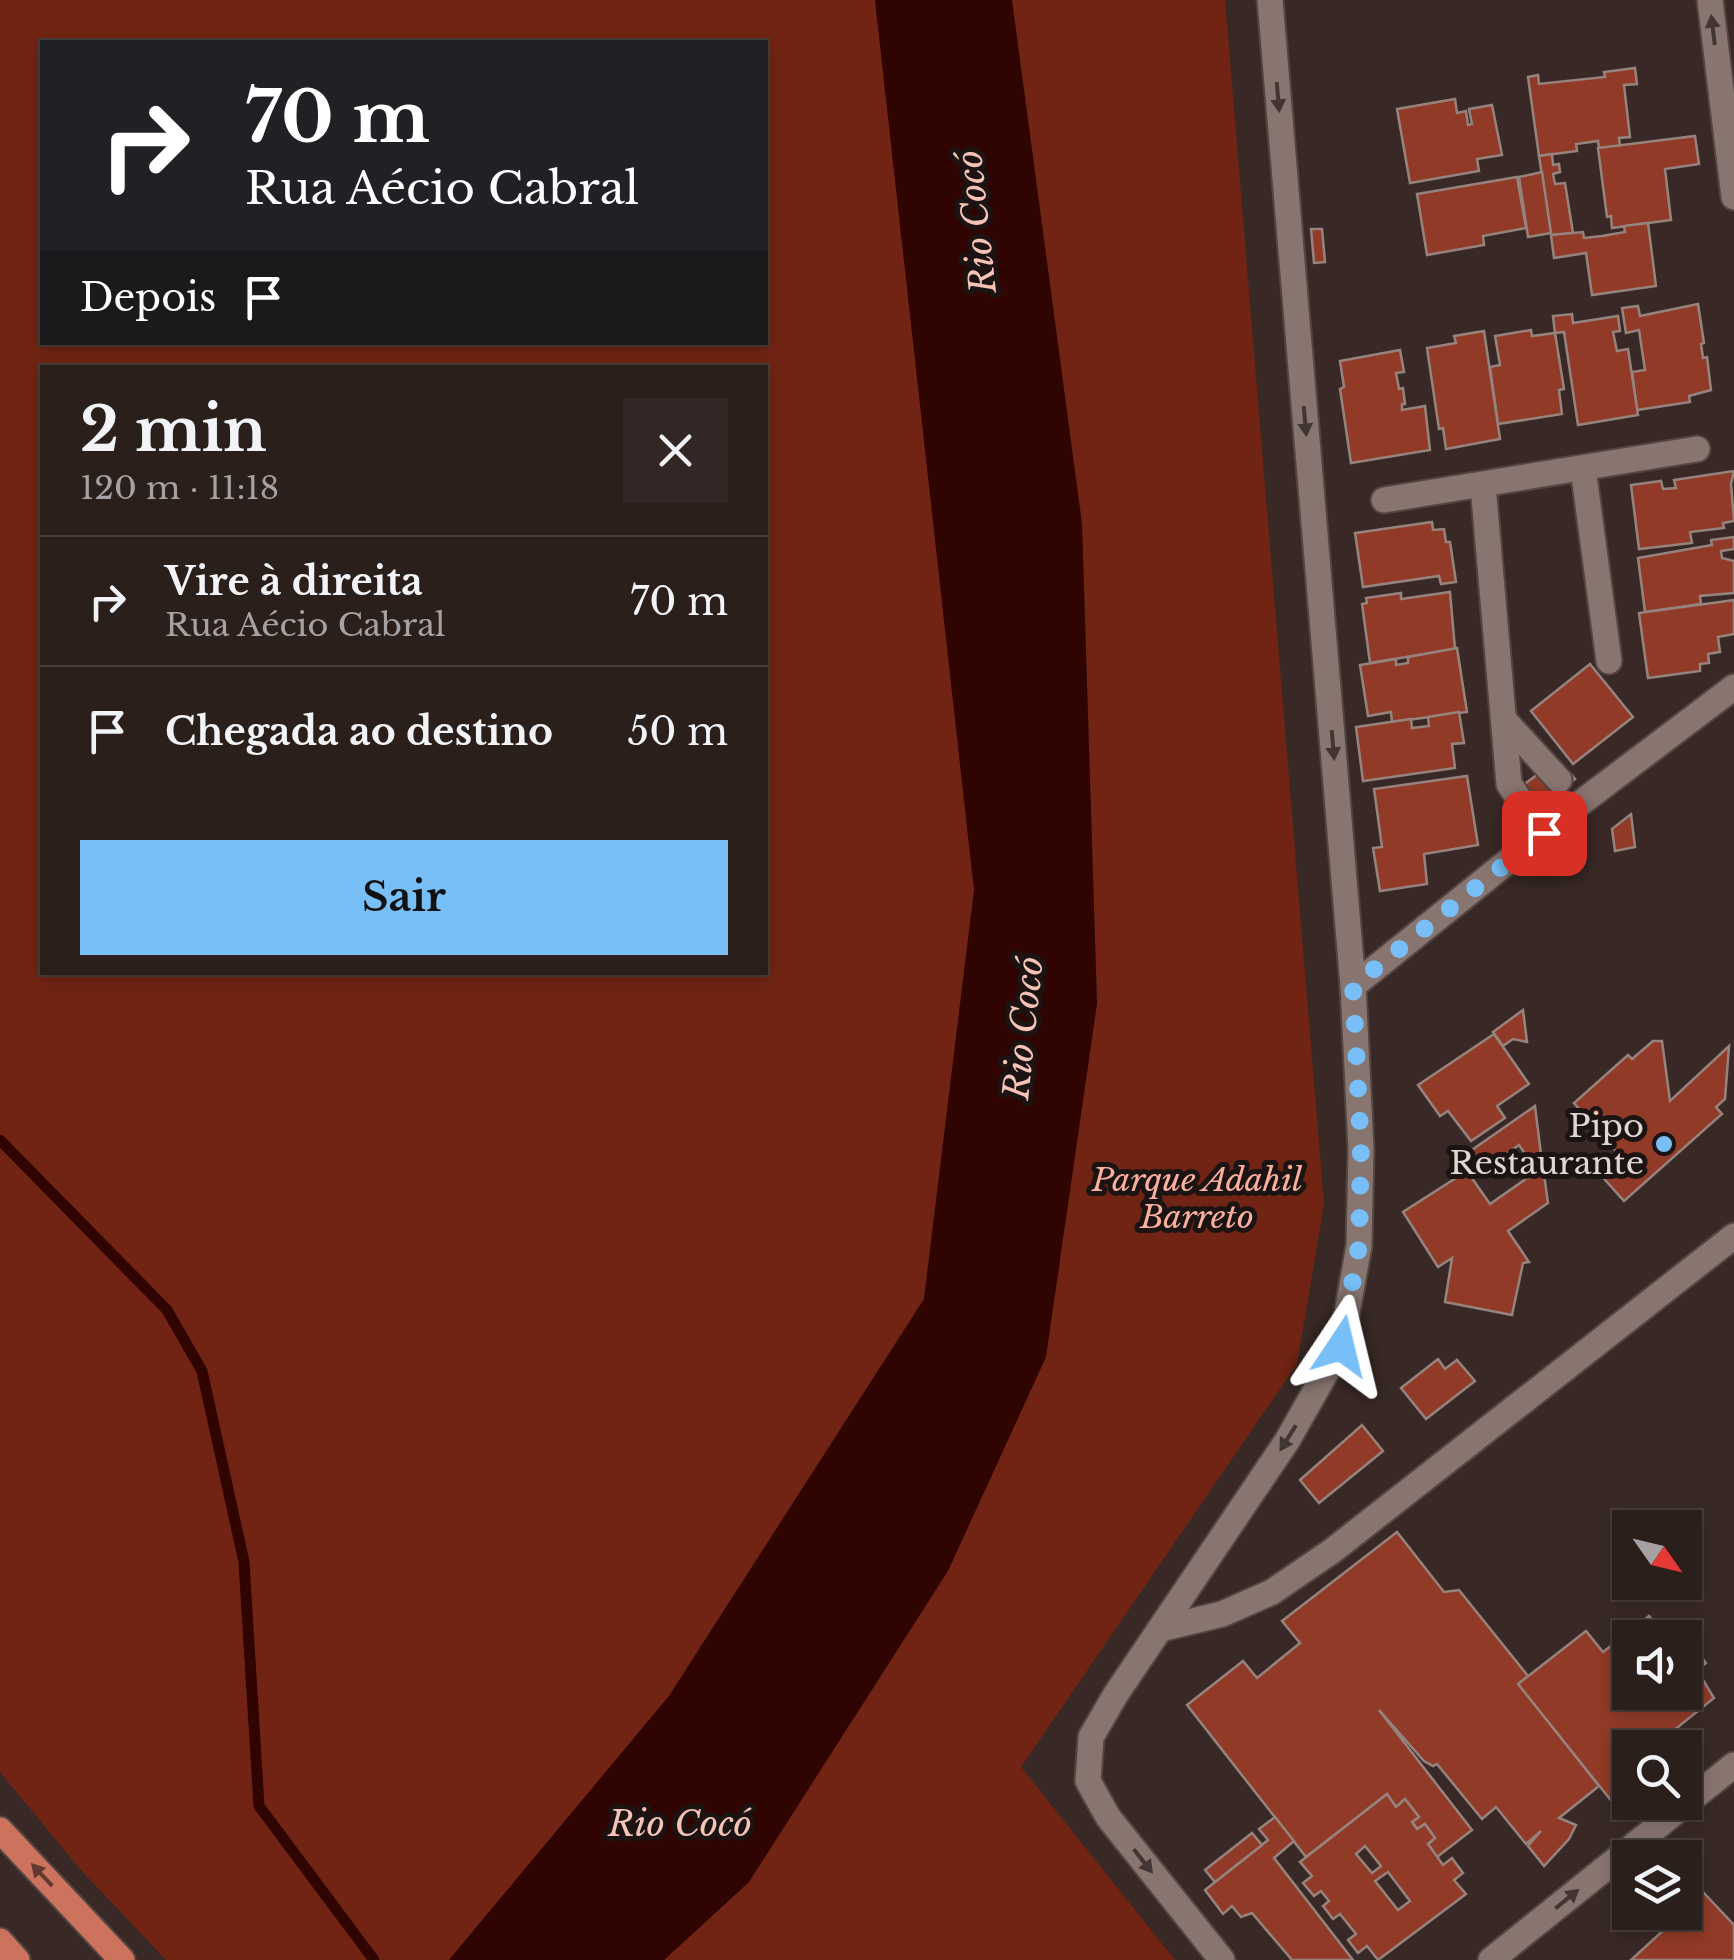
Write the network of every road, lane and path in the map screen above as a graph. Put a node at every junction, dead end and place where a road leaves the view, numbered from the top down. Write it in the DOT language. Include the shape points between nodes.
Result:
graph roads {
  1 [pos="1270,0"];
  2 [pos="1710,0"];
  3 [pos="1734,197"];
  4 [pos="1697,449"];
  5 [pos="1583,468"];
  6 [pos="1483,485"];
  7 [pos="1384,500"];
  8 [pos="1610,661"];
  9 [pos="1734,687"];
  10 [pos="1504,720"];
  11 [pos="1567,791"];
  12 [pos="1533,818"];
  13 [pos="1353,986"];
  14 [pos="1734,1236"];
  15 [pos="1160,1629"];
  16 [pos="1734,1765"];
  17 [pos="0,1830"];
  18 [pos="0,1941"];
  19 [pos="18,1960"];
  20 [pos="122,1960"];
  21 [pos="1222,1960"];
  22 [pos="1491,1960"];
  1 -- 13 [label="street, one-way"];
  3 -- 2 [label="street, one-way"];
  4 -- 5 [label="street"];
  5 -- 6 [label="street"];
  5 -- 8 [label="street"];
  6 -- 7 [label="street"];
  6 -- 10 [label="street"];
  9 -- 11 [label="street"];
  10 -- 11 [label="street"];
  10 -- 12 [label="street" via="1509,784"];
  11 -- 12 [label="street"];
  12 -- 13 [label="street"];
  13 -- 15 [label="street, one-way" via="1359,1246 1341,1346 1287,1441"];
  14 -- 15 [label="street" via="1332,1551 1272,1592 1222,1614"];
  15 -- 21 [label="street, one-way" via="1091,1737 1088,1781 1108,1817"];
  22 -- 16 [label="street, one-way"];
  20 -- 17 [label="main road, one-way"];
  18 -- 19 [label="main road"];
}
